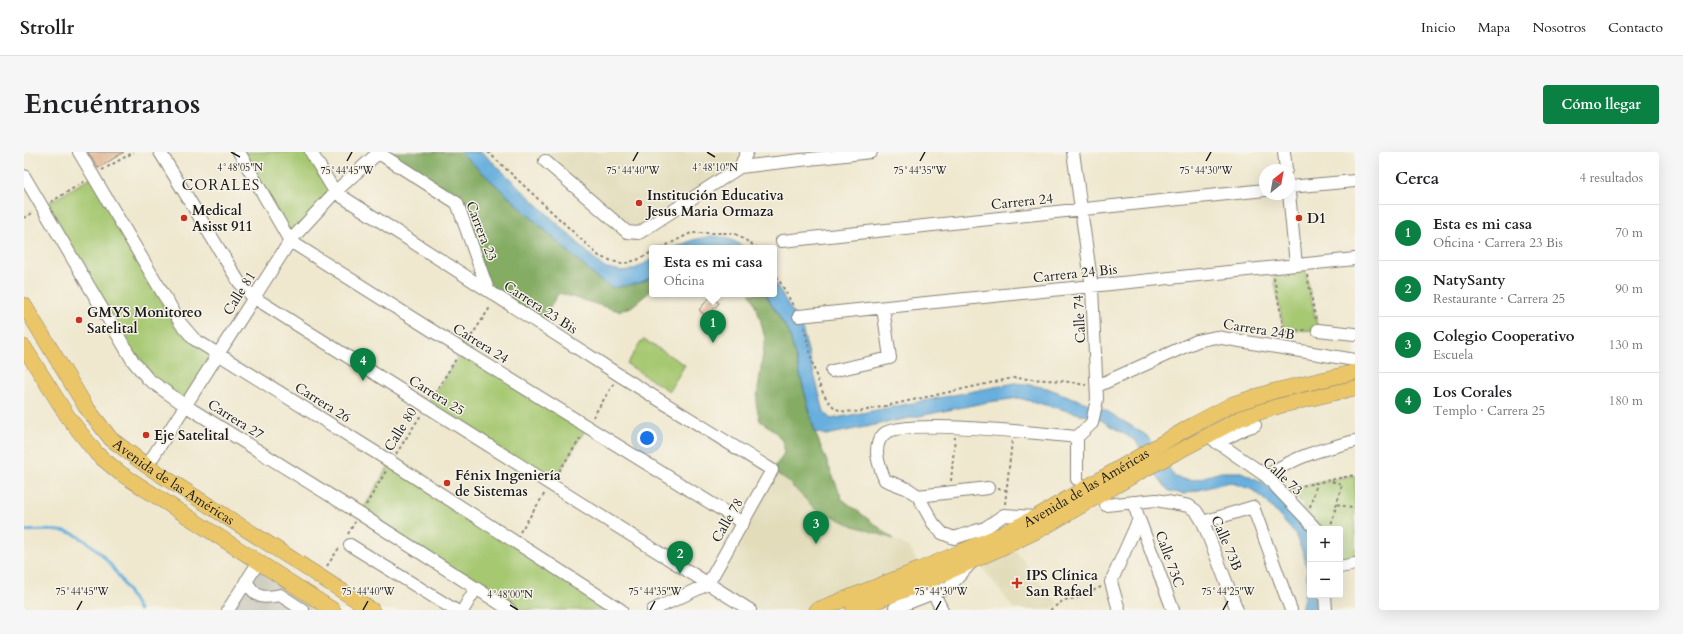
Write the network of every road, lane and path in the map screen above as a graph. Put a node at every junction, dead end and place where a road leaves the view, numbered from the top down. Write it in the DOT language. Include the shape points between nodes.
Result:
graph roads {
  1 [pos="79,152"];
  2 [pos="134,152"];
  3 [pos="160,152"];
  4 [pos="239,152"];
  5 [pos="311,152"];
  6 [pos="378,152"];
  7 [pos="488,152"];
  8 [pos="747,152"];
  9 [pos="871,152"];
  10 [pos="1074,152"];
  11 [pos="1284,152"];
  12 [pos="545,161"];
  13 [pos="1285,164"];
  14 [pos="740,167"];
  15 [pos="24,176"];
  16 [pos="93,176"];
  17 [pos="1355,181"];
  18 [pos="1295,186"];
  19 [pos="1259,191"];
  20 [pos="335,192"];
  21 [pos="1290,200"];
  22 [pos="42,207"];
  23 [pos="1082,210"];
  24 [pos="290,241"];
  25 [pos="782,241"];
  26 [pos="667,245"];
  27 [pos="753,245"];
  28 [pos="649,254"];
  29 [pos="1355,259"];
  30 [pos="1300,265"];
  31 [pos="1272,268"];
  32 [pos="777,276"];
  33 [pos="1092,287"];
  34 [pos="492,293"];
  35 [pos="253,297"];
  36 [pos="24,305"];
  37 [pos="883,308"];
  38 [pos="799,316"];
  39 [pos="1318,330"];
  40 [pos="1355,334"];
  41 [pos="24,347"];
  42 [pos="463,350"];
  43 [pos="218,355"];
  44 [pos="1355,360"];
  45 [pos="832,371"];
  46 [pos="1355,372"];
  47 [pos="619,375"];
  48 [pos="1097,386"];
  49 [pos="1355,388"];
  50 [pos="186,406"];
  51 [pos="426,406"];
  52 [pos="1255,425"];
  53 [pos="587,427"];
  54 [pos="956,427"];
  55 [pos="1013,432"];
  56 [pos="1077,437"];
  57 [pos="1212,439"];
  58 [pos="1355,441"];
  59 [pos="391,462"];
  60 [pos="147,466"];
  61 [pos="1133,468"];
  62 [pos="772,470"];
  63 [pos="1355,475"];
  64 [pos="1266,476"];
  65 [pos="1077,480"];
  66 [pos="1329,480"];
  67 [pos="1317,483"];
  68 [pos="551,485"];
  69 [pos="988,488"];
  70 [pos="1284,490"];
  71 [pos="950,492"];
  72 [pos="918,496"];
  73 [pos="1133,502"];
  74 [pos="1337,504"];
  75 [pos="1106,505"];
  76 [pos="1310,508"];
  77 [pos="1355,509"];
  78 [pos="360,514"];
  79 [pos="1004,515"];
  80 [pos="1036,517"];
  81 [pos="1139,518"];
  82 [pos="1203,522"];
  83 [pos="743,523"];
  84 [pos="1313,526"];
  85 [pos="1331,526"];
  86 [pos="514,541"];
  87 [pos="350,545"];
  88 [pos="258,563"];
  89 [pos="1355,564"];
  90 [pos="1343,566"];
  91 [pos="246,581"];
  92 [pos="1111,582"];
  93 [pos="708,584"];
  94 [pos="930,587"];
  95 [pos="476,588"];
  96 [pos="1326,598"];
  97 [pos="895,608"];
  98 [pos="1115,609"];
  99 [pos="228,610"];
  100 [pos="303,610"];
  101 [pos="333,610"];
  102 [pos="352,610"];
  103 [pos="372,610"];
  104 [pos="455,610"];
  105 [pos="463,610"];
  106 [pos="510,610"];
  107 [pos="621,610"];
  108 [pos="653,610"];
  109 [pos="750,610"];
  110 [pos="817,610"];
  111 [pos="853,610"];
  112 [pos="942,610"];
  113 [pos="1050,610"];
  114 [pos="1173,610"];
  115 [pos="1237,610"];
  116 [pos="1291,610"];
  117 [pos="1326,610"];
  1 -- 16 [label="street, Carrera 26"];
  2 -- 16 [label="path"];
  3 -- 35 [label="street, Carrera 25" via="239,282"];
  4 -- 24 [label="street, Carrera 24"];
  5 -- 20 [label="street, Carrera 23 Bis"];
  6 -- 20 [label="street, Calle 81"];
  6 -- 34 [label="street, Carrera 23" via="457,202"];
  7 -- 28 [label="path" via="600,257 622,264"];
  8 -- 14 [label="street"];
  9 -- 14 [label="street"];
  10 -- 23 [label="street, Calle 74"];
  11 -- 13 [label="street"];
  12 -- 14 [label="street" via="626,232 639,233"];
  15 -- 22 [label="street, Carrera 27"];
  16 -- 22 [label="path"];
  16 -- 43 [label="street, Carrera 26" via="180,324 194,339"];
  17 -- 18 [label="street"];
  19 -- 23 [label="street, Carrera 24"];
  20 -- 24 [label="street, Calle 81"];
  20 -- 34 [label="street, Carrera 23 Bis"];
  21 -- 30 [label="street"];
  22 -- 50 [label="street, Carrera 27" via="133,361 148,379"];
  23 -- 25 [label="street, Carrera 24"];
  23 -- 33 [label="street, Calle 74"];
  24 -- 35 [label="street, Calle 81"];
  24 -- 42 [label="street, Carrera 24"];
  26 -- 27 [label="path" via="691,233 734,233"];
  29 -- 30 [label="street, Carrera 24 Bis"];
  30 -- 31 [label="street, Carrera 24 Bis"];
  30 -- 39 [label="path"];
  31 -- 33 [label="street, Carrera 24 Bis"];
  31 -- 39 [label="path" via="1284,331"];
  32 -- 38 [label="path"];
  33 -- 37 [label="street, Carrera 24 Bis"];
  33 -- 48 [label="street, Calle 74"];
  34 -- 42 [label="path, Calle 80"];
  34 -- 47 [label="street, Carrera 23 Bis"];
  35 -- 43 [label="street, Calle 81"];
  35 -- 51 [label="street, Carrera 25"];
  36 -- 60 [label="main road, Avenida de las Américas" via="86,407 111,439"];
  37 -- 38 [label="street, Carrera 24 Bis"];
  37 -- 45 [label="street" via="890,358"];
  38 -- 48 [label="path" via="804,325 821,391 828,402 842,411 858,412 1013,378"];
  39 -- 40 [label="street"];
  41 -- 88 [label="main road, Avenida de las Américas" via="68,417 98,454 120,473"];
  42 -- 51 [label="path, Calle 80"];
  42 -- 53 [label="street, Carrera 24"];
  43 -- 50 [label="street, Calle 81"];
  43 -- 59 [label="street, Carrera 26"];
  44 -- 48 [label="street, Carrera 24B" via="1216,337 1197,341"];
  46 -- 61 [label="main road, Avenida de las Américas" via="1239,402 1167,440"];
  47 -- 53 [label="path"];
  47 -- 62 [label="street, Carrera 23 Bis"];
  48 -- 56 [label="street, Calle 74" via="1092,423"];
  49 -- 57 [label="main road, Avenida de las Américas" via="1241,418"];
  50 -- 60 [label="street, Calle 81"];
  50 -- 78 [label="street, Carrera 27"];
  51 -- 59 [label="path, Calle 80"];
  51 -- 68 [label="street, Carrera 25"];
  52 -- 57 [label="street"];
  53 -- 68 [label="path"];
  53 -- 83 [label="street, Carrera 24"];
  54 -- 55 [label="street"];
  54 -- 71 [label="path"];
  54 -- 72 [label="street" via="899,428 884,433 879,442 877,462 885,480"];
  55 -- 56 [label="street"];
  55 -- 79 [label="path"];
  56 -- 65 [label="street"];
  57 -- 61 [label="main road, Avenida de las Américas"];
  57 -- 64 [label="street, Calle 73"];
  58 -- 64 [label="street" via="1314,451 1288,462"];
  59 -- 78 [label="path, Calle 80"];
  59 -- 86 [label="street, Carrera 26"];
  60 -- 103 [label="main road, Avenida de las Américas"];
  61 -- 80 [label="main road, Avenida de las Américas"];
  61 -- 94 [label="main road, Avenida de las Américas" via="1041,529 975,559"];
  62 -- 83 [label="street, Calle 78"];
  63 -- 66 [label="path"];
  64 -- 84 [label="street, Calle 73"];
  66 -- 67 [label="path"];
  66 -- 74 [label="path" via="1342,484"];
  67 -- 70 [label="path"];
  67 -- 76 [label="path"];
  68 -- 86 [label="path"];
  68 -- 93 [label="street, Carrera 25"];
  69 -- 71 [label="street"];
  71 -- 72 [label="street"];
  72 -- 79 [label="street" via="933,523 942,533 954,538 985,528"];
  73 -- 75 [label="street"];
  73 -- 81 [label="street, Calle 73C"];
  73 -- 82 [label="street, Calle 73B" via="1156,500 1189,506"];
  74 -- 77 [label="path"];
  74 -- 85 [label="path"];
  78 -- 95 [label="street, Carrera 27"];
  79 -- 80 [label="street"];
  80 -- 110 [label="main road, Avenida de las Américas" via="935,563"];
  81 -- 92 [label="street"];
  81 -- 114 [label="street, Calle 73C"];
  82 -- 115 [label="street, Calle 73B"];
  82 -- 116 [label="street" via="1253,507"];
  83 -- 93 [label="street, Calle 78"];
  86 -- 107 [label="street, Carrera 26"];
  87 -- 104 [label="street"];
  88 -- 91 [label="street"];
  88 -- 101 [label="main road, Avenida de las Américas"];
  88 -- 102 [label="main road" via="280,565"];
  89 -- 90 [label="street"];
  91 -- 99 [label="street"];
  91 -- 100 [label="street" via="258,595 269,598 280,595"];
  92 -- 98 [label="street"];
  92 -- 113 [label="path" via="1077,598 1064,600"];
  93 -- 108 [label="street"];
  93 -- 109 [label="street, Carrera 25"];
  94 -- 97 [label="street"];
  94 -- 111 [label="main road, Avenida de las Américas"];
  94 -- 112 [label="street"];
  95 -- 105 [label="street"];
  95 -- 106 [label="street, Carrera 27"];
  96 -- 117 [label="street"];
}
